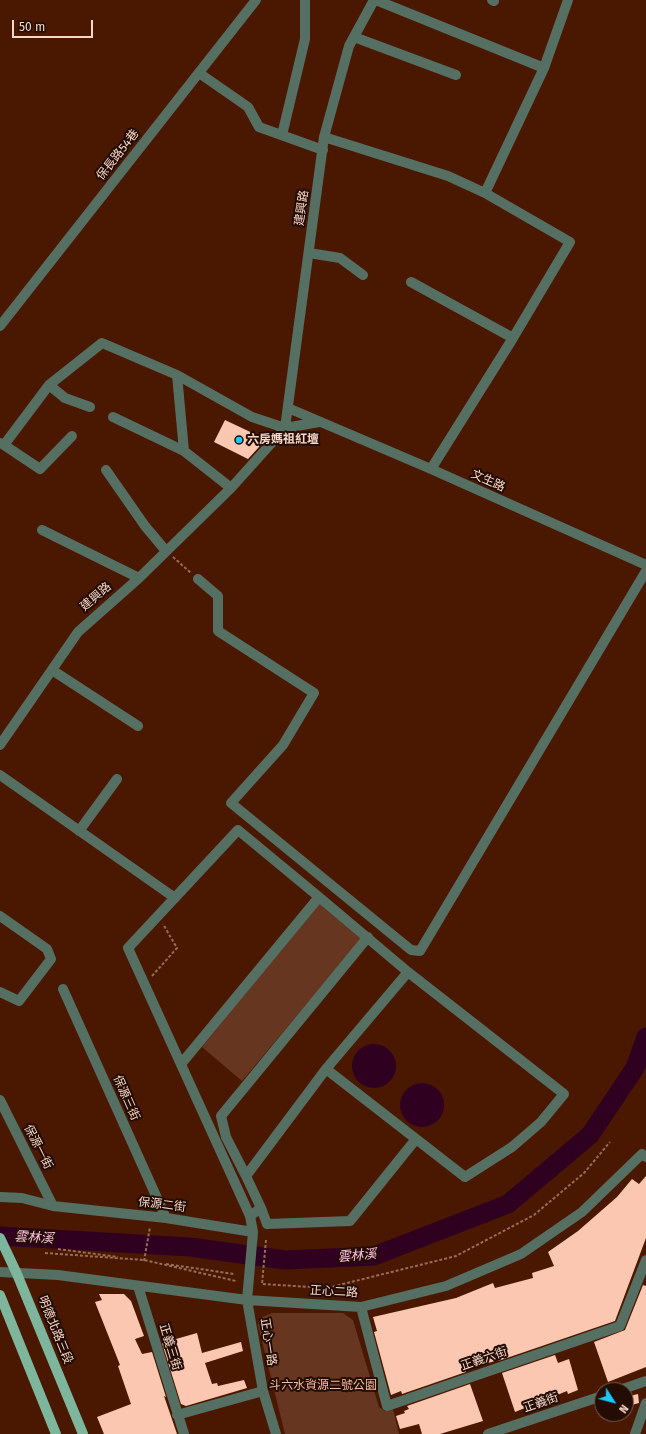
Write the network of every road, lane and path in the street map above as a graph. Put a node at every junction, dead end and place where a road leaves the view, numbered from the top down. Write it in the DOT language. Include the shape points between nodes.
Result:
graph roads {
  1 [pos="256,0"];
  2 [pos="305,0"];
  3 [pos="375,0"];
  4 [pos="568,0"];
  5 [pos="354,36"];
  6 [pos="544,68"];
  7 [pos="199,73"];
  8 [pos="456,75"];
  9 [pos="282,136"];
  10 [pos="324,137"];
  11 [pos="324,150"];
  12 [pos="484,193"];
  13 [pos="309,253"];
  14 [pos="363,275"];
  15 [pos="411,282"];
  16 [pos="0,326"];
  17 [pos="513,338"];
  18 [pos="177,375"];
  19 [pos="49,385"];
  20 [pos="90,408"];
  21 [pos="288,408"];
  22 [pos="112,417"];
  23 [pos="319,422"];
  24 [pos="286,428"];
  25 [pos="72,436"];
  26 [pos="2,444"];
  27 [pos="184,452"];
  28 [pos="431,469"];
  29 [pos="106,470"];
  30 [pos="231,488"];
  31 [pos="42,530"];
  32 [pos="166,551"];
  33 [pos="646,565"];
  34 [pos="646,571"];
  35 [pos="139,578"];
  36 [pos="198,579"];
  37 [pos="52,670"];
  38 [pos="138,726"];
  39 [pos="0,745"];
  40 [pos="0,775"];
  41 [pos="118,779"];
  42 [pos="79,831"];
  43 [pos="319,897"];
  44 [pos="175,898"];
  45 [pos="0,916"];
  46 [pos="158,916"];
  47 [pos="368,937"];
  48 [pos="408,972"];
  49 [pos="144,984"];
  50 [pos="63,989"];
  51 [pos="0,992"];
  52 [pos="181,1064"];
  53 [pos="326,1069"];
  54 [pos="0,1100"];
  55 [pos="416,1139"];
  56 [pos="610,1142"];
  57 [pos="646,1157"];
  58 [pos="246,1176"];
  59 [pos="0,1197"];
  60 [pos="53,1206"];
  61 [pos="261,1208"];
  62 [pos="250,1216"];
  63 [pos="166,1218"];
  64 [pos="150,1228"];
  65 [pos="253,1236"];
  66 [pos="0,1238"];
  67 [pos="266,1240"];
  68 [pos="58,1249"];
  69 [pos="45,1253"];
  70 [pos="136,1260"];
  71 [pos="646,1260"];
  72 [pos="144,1261"];
  73 [pos="0,1272"];
  74 [pos="17,1274"];
  75 [pos="234,1274"];
  76 [pos="236,1281"];
  77 [pos="138,1286"];
  78 [pos="0,1295"];
  79 [pos="247,1298"];
  80 [pos="361,1307"];
  81 [pos="646,1381"];
  82 [pos="634,1385"];
  83 [pos="263,1391"];
  84 [pos="594,1399"];
  85 [pos="646,1403"];
  86 [pos="177,1415"];
  87 [pos="56,1434"];
  88 [pos="83,1434"];
  89 [pos="184,1434"];
  90 [pos="276,1434"];
  91 [pos="488,1434"];
  92 [pos="635,1434"];
  1 -- 7 [label="street, 保長路54巷"];
  2 -- 9 [label="street" via="305,39"];
  3 -- 5 [label="street, 建興路"];
  3 -- 6 [label="street"];
  4 -- 6 [label="street"];
  5 -- 8 [label="street"];
  5 -- 10 [label="street, 建興路"];
  6 -- 12 [label="street"];
  7 -- 9 [label="street" via="248,107 259,127"];
  7 -- 16 [label="street, 保長路54巷"];
  9 -- 11 [label="street"];
  10 -- 11 [label="street, 建興路"];
  10 -- 12 [label="street" via="448,176"];
  11 -- 13 [label="street, 建興路"];
  12 -- 17 [label="street" via="570,242"];
  13 -- 14 [label="street" via="340,258"];
  13 -- 21 [label="street, 建興路"];
  15 -- 17 [label="street"];
  17 -- 28 [label="street"];
  18 -- 19 [label="street" via="102,343"];
  18 -- 24 [label="street" via="252,417"];
  18 -- 27 [label="street"];
  19 -- 20 [label="street" via="65,398"];
  19 -- 26 [label="street"];
  21 -- 23 [label="street, 文生路"];
  21 -- 24 [label="street, 建興路"];
  22 -- 27 [label="street"];
  23 -- 24 [label="street"];
  23 -- 28 [label="street, 文生路"];
  24 -- 30 [label="street, 建興路"];
  25 -- 26 [label="street" via="40,469"];
  27 -- 30 [label="street"];
  28 -- 33 [label="street, 文生路"];
  29 -- 32 [label="street"];
  30 -- 32 [label="street, 建興路"];
  31 -- 35 [label="street"];
  32 -- 35 [label="street, 建興路"];
  32 -- 36 [label="path"];
  34 -- 36 [label="street" via="420,951 410,950 231,803 282,745 314,693 218,631 218,596"];
  35 -- 37 [label="street, 建興路" via="78,632"];
  37 -- 38 [label="street"];
  37 -- 39 [label="street, 建興路"];
  40 -- 42 [label="street"];
  41 -- 42 [label="street"];
  42 -- 44 [label="street"];
  43 -- 44 [label="street" via="238,830"];
  43 -- 47 [label="street"];
  43 -- 52 [label="street"];
  44 -- 46 [label="street"];
  45 -- 51 [label="street" via="47,950 51,959 19,1001"];
  46 -- 49 [label="street" via="128,948"];
  46 -- 49 [label="path" via="177,948"];
  47 -- 48 [label="street"];
  47 -- 58 [label="street" via="222,1116 226,1137"];
  48 -- 53 [label="street"];
  48 -- 55 [label="street" via="564,1094 541,1122 512,1147 465,1177"];
  49 -- 52 [label="street"];
  50 -- 63 [label="street, 保源三街"];
  52 -- 62 [label="street"];
  53 -- 55 [label="street"];
  53 -- 58 [label="street"];
  54 -- 60 [label="street, 保源一街"];
  55 -- 61 [label="street" via="350,1221 267,1224"];
  56 -- 67 [label="path" via="584,1173 534,1216 456,1256 327,1288 262,1284"];
  57 -- 80 [label="street, 正心二路" via="642,1154 582,1212 522,1254 446,1286"];
  58 -- 61 [label="street"];
  59 -- 60 [label="street, 保源二街" via="22,1198"];
  60 -- 63 [label="street, 保源二街"];
  61 -- 62 [label="street"];
  62 -- 65 [label="street"];
  63 -- 65 [label="street, 保源二街"];
  64 -- 72 [label="path"];
  65 -- 79 [label="street"];
  66 -- 74 [label="main road, 明德北路三段"];
  68 -- 70 [label="path"];
  69 -- 70 [label="path"];
  70 -- 72 [label="path"];
  70 -- 76 [label="path"];
  71 -- 80 [label="street, 正義六街" via="620,1326 388,1406"];
  72 -- 75 [label="path"];
  73 -- 74 [label="street, 正心二路"];
  74 -- 77 [label="street, 正心二路" via="58,1275"];
  74 -- 88 [label="main road, 明德北路三段"];
  77 -- 79 [label="street, 正心二路"];
  77 -- 86 [label="street, 正義三街"];
  78 -- 87 [label="main road"];
  79 -- 80 [label="street, 正心二路"];
  79 -- 83 [label="street, 正心一路"];
  81 -- 82 [label="street"];
  83 -- 86 [label="street"];
  83 -- 90 [label="street, 正心一路"];
  84 -- 91 [label="street, 正義街"];
  85 -- 92 [label="street"];
  86 -- 89 [label="street, 正義三街"];
}
